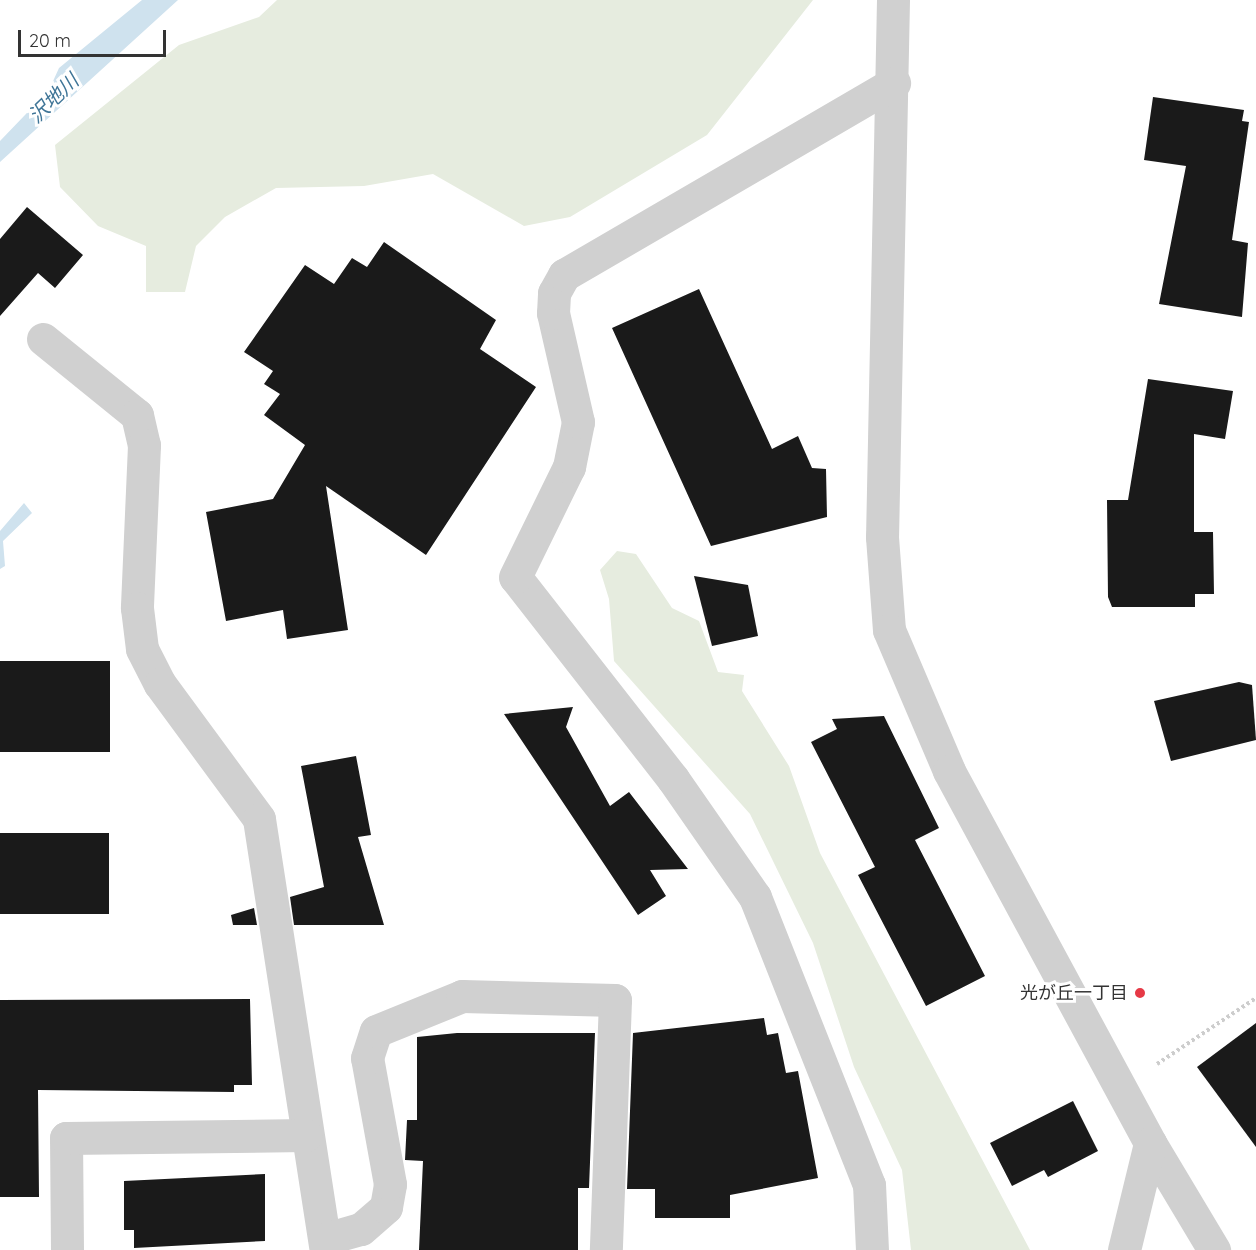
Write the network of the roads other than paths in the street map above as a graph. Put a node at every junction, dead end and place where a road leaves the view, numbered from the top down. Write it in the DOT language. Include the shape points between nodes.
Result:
graph roads {
  1 [pos="893,0"];
  2 [pos="894,82"];
  3 [pos="43,339"];
  4 [pos="306,1135"];
  5 [pos="1150,1143"];
  6 [pos="325,1244"];
  7 [pos="67,1250"];
  8 [pos="606,1250"];
  9 [pos="872,1250"];
  10 [pos="1124,1250"];
  11 [pos="1214,1250"];
  1 -- 2 [label="street"];
  2 -- 5 [label="street" via="882,537 889,630 949,771"];
  2 -- 9 [label="street" via="564,275 554,293 553,313 578,422 569,467 515,577 673,779 755,897 868,1185"];
  3 -- 4 [label="street" via="137,415 144,445 137,608 142,649 160,684 259,819"];
  4 -- 6 [label="street"];
  4 -- 7 [label="street" via="66,1138"];
  5 -- 10 [label="street"];
  5 -- 11 [label="street"];
  6 -- 8 [label="street" via="361,1229 386,1207 390,1184 367,1058 376,1031 462,996 615,1000"];
}
